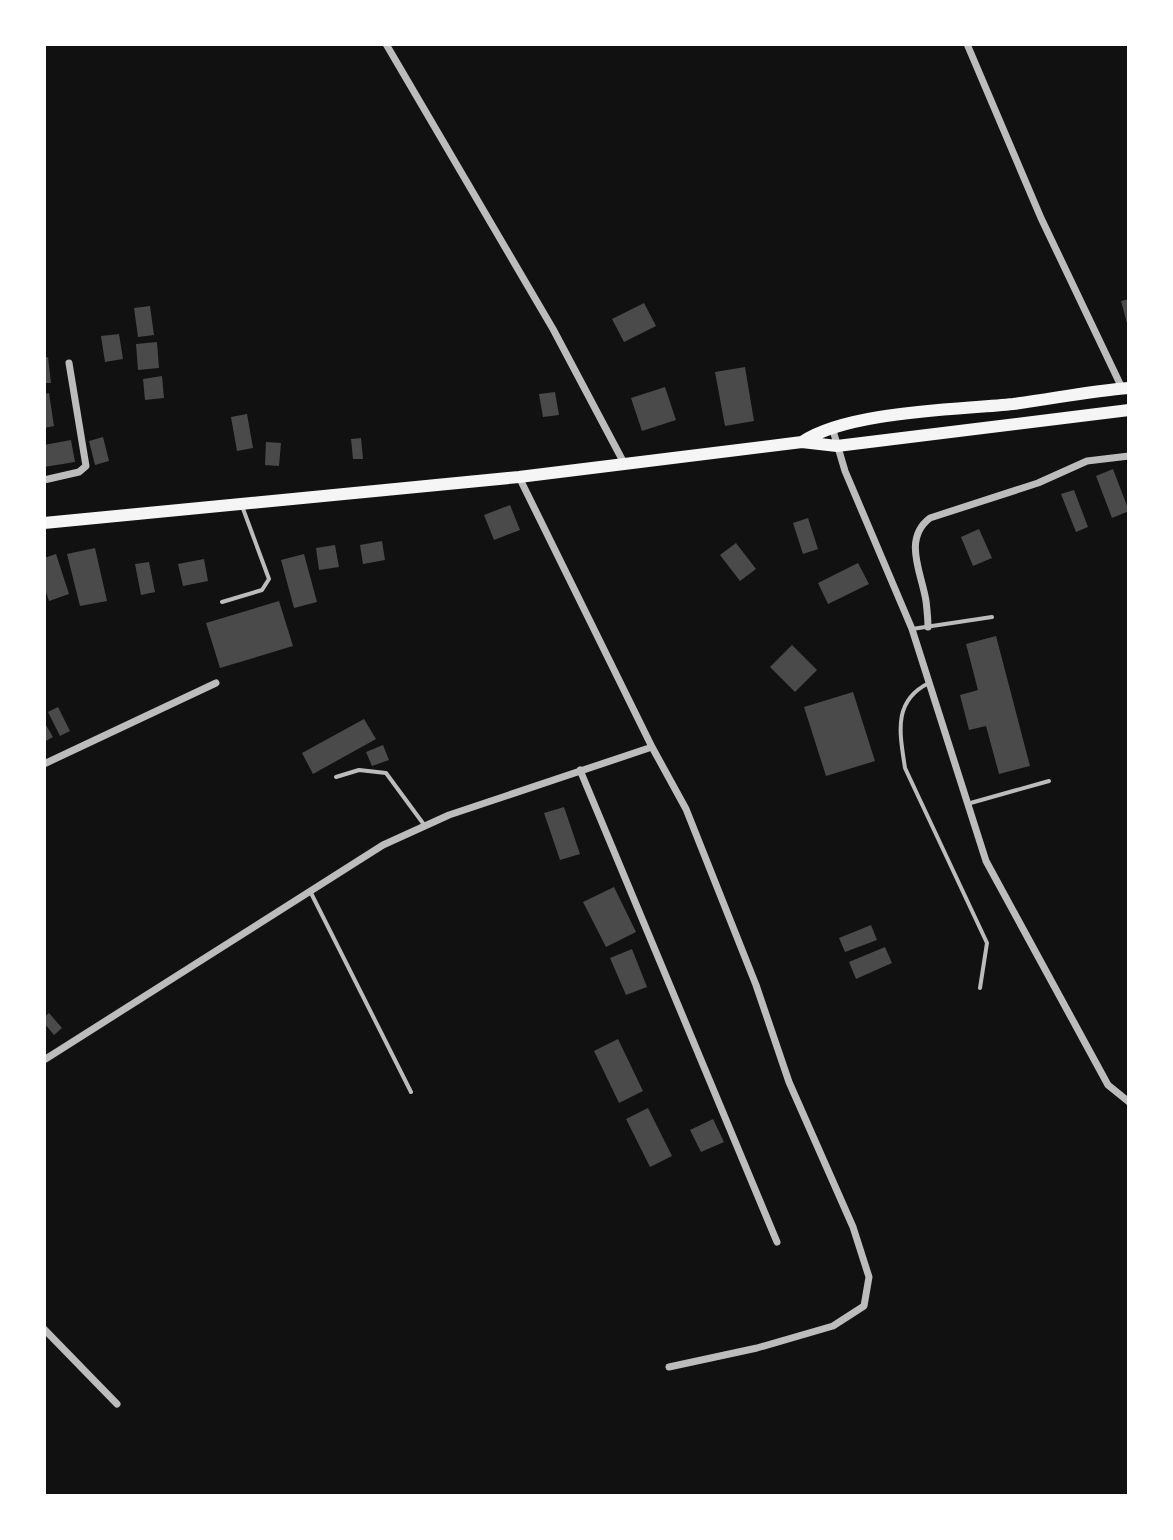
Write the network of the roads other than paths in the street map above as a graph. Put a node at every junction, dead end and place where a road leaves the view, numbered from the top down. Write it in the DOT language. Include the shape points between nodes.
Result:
graph roads {
  1 [pos="386,44"];
  2 [pos="967,44"];
  3 [pos="69,363"];
  4 [pos="1125,388"];
  5 [pos="1129,410"];
  6 [pos="832,427"];
  7 [pos="802,442"];
  8 [pos="837,446"];
  9 [pos="1129,456"];
  10 [pos="624,463"];
  11 [pos="519,477"];
  12 [pos="44,480"];
  13 [pos="241,504"];
  14 [pos="44,523"];
  15 [pos="222,602"];
  16 [pos="992,617"];
  17 [pos="928,627"];
  18 [pos="912,629"];
  19 [pos="216,683"];
  20 [pos="929,683"];
  21 [pos="652,747"];
  22 [pos="44,764"];
  23 [pos="580,770"];
  24 [pos="336,777"];
  25 [pos="1049,781"];
  26 [pos="966,805"];
  27 [pos="425,826"];
  28 [pos="310,891"];
  29 [pos="980,988"];
  30 [pos="44,1045"];
  31 [pos="47,1057"];
  32 [pos="411,1092"];
  33 [pos="1129,1102"];
  34 [pos="777,1242"];
  35 [pos="44,1329"];
  36 [pos="669,1367"];
  37 [pos="117,1404"];
  1 -- 10 [label="street" via="553,329"];
  2 -- 4 [label="street" via="1041,218"];
  3 -- 12 [label="street" via="86,466"];
  4 -- 6 [label="highway"];
  5 -- 8 [label="highway"];
  6 -- 7 [label="highway"];
  6 -- 8 [label="street"];
  7 -- 8 [label="highway"];
  7 -- 10 [label="highway"];
  8 -- 18 [label="street"];
  9 -- 17 [label="street" via="1087,461 922,524 916,537 916,564"];
  10 -- 11 [label="highway"];
  11 -- 13 [label="highway"];
  11 -- 21 [label="street"];
  13 -- 14 [label="highway"];
  13 -- 15 [label="lane" via="269,579 262,590"];
  16 -- 17 [label="lane"];
  17 -- 18 [label="lane"];
  18 -- 20 [label="street"];
  19 -- 22 [label="street"];
  20 -- 26 [label="street"];
  20 -- 29 [label="lane" via="916,689 902,712 905,768 987,943"];
  21 -- 23 [label="street"];
  21 -- 36 [label="street" via="686,809 869,1277 864,1306 833,1326"];
  23 -- 27 [label="street"];
  23 -- 34 [label="street"];
  24 -- 27 [label="lane" via="359,770 386,773"];
  25 -- 26 [label="lane"];
  26 -- 33 [label="street" via="986,861 1108,1085"];
  27 -- 28 [label="street" via="383,845"];
  28 -- 31 [label="street"];
  28 -- 32 [label="lane"];
  30 -- 31 [label="street"];
  35 -- 37 [label="street"];
}
